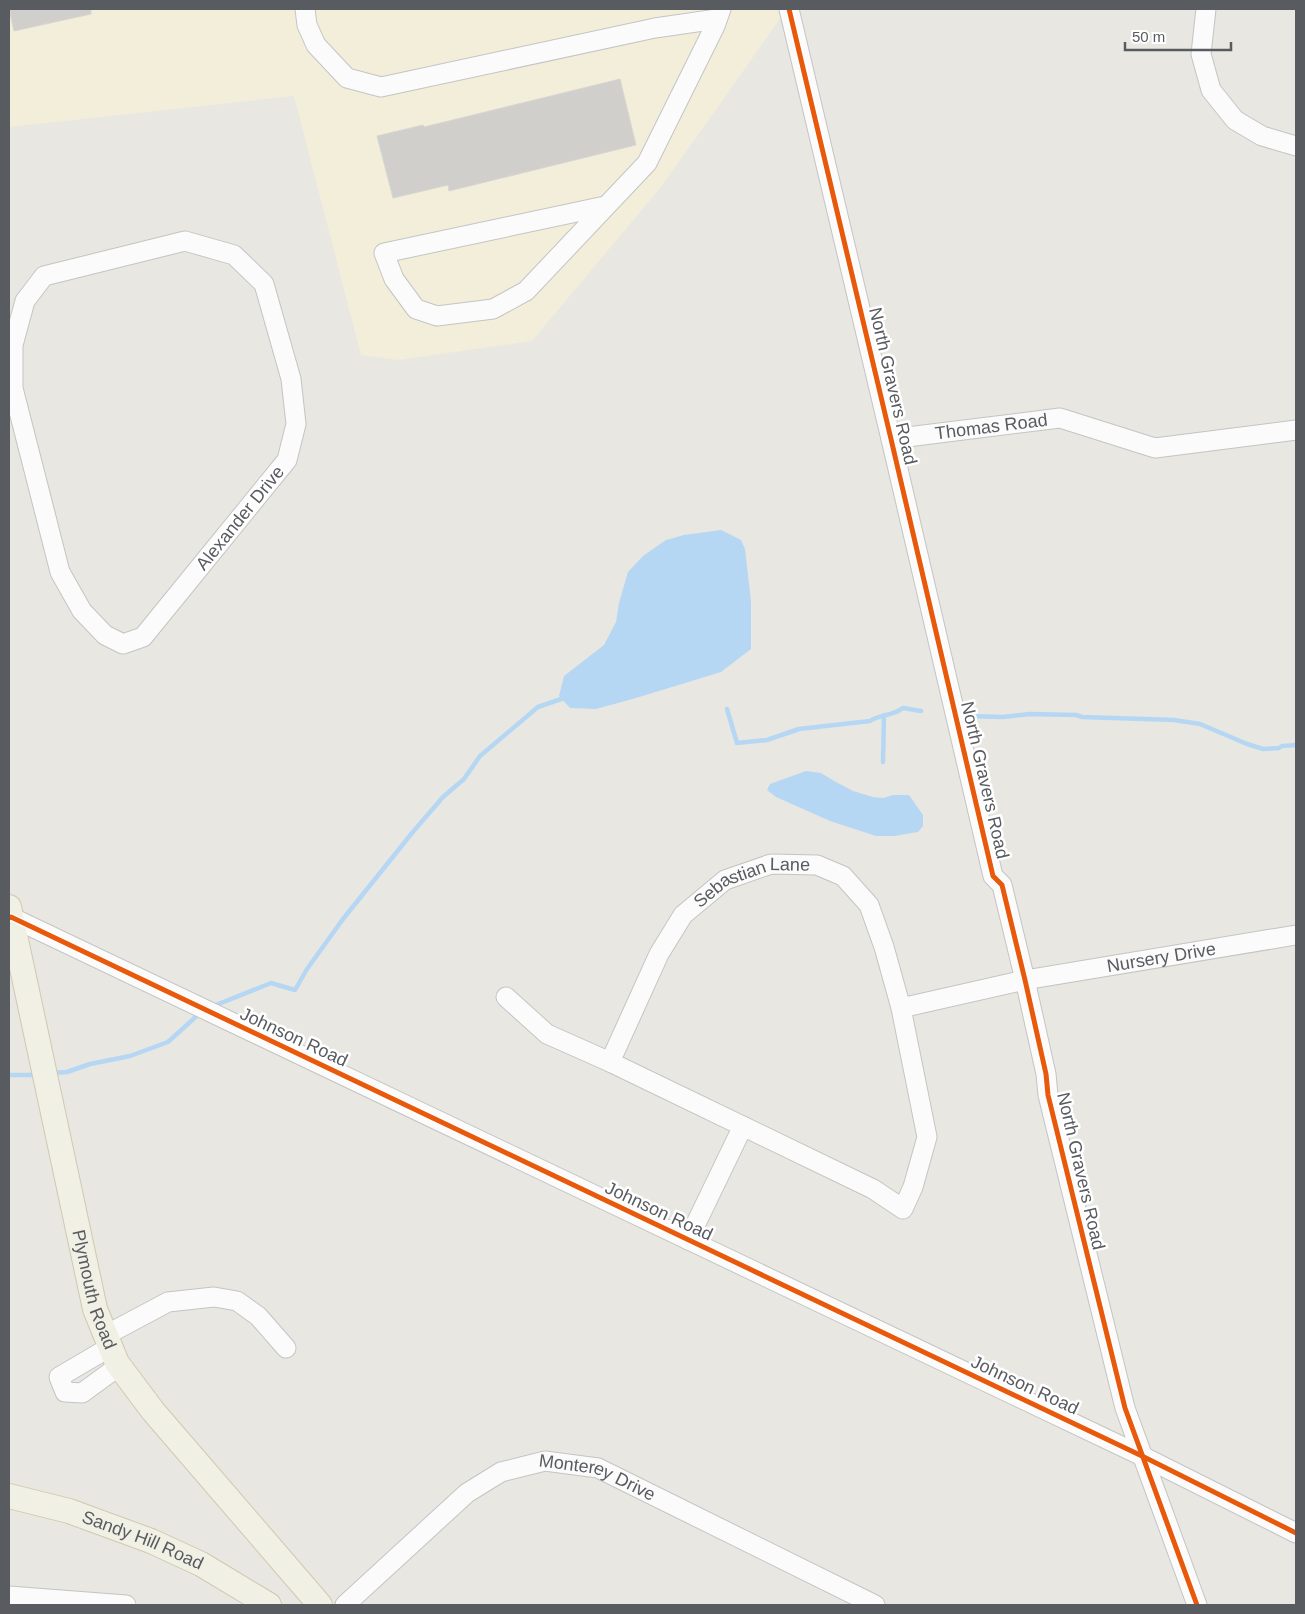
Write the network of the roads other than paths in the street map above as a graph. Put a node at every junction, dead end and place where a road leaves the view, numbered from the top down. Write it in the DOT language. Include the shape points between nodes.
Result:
graph roads {
  1 [pos="305,9"];
  2 [pos="788,9"];
  3 [pos="1206,9"];
  4 [pos="719,14"];
  5 [pos="1296,146"];
  6 [pos="605,206"];
  7 [pos="11,388"];
  8 [pos="1296,430"];
  9 [pos="892,439"];
  10 [pos="10,914"];
  11 [pos="1296,935"];
  12 [pos="1025,980"];
  13 [pos="506,997"];
  14 [pos="900,1008"];
  15 [pos="610,1062"];
  16 [pos="743,1126"];
  17 [pos="688,1240"];
  18 [pos="286,1348"];
  19 [pos="112,1349"];
  20 [pos="1142,1456"];
  21 [pos="9,1496"];
  22 [pos="1296,1533"];
  23 [pos="9,1596"];
  24 [pos="121,1605"];
  25 [pos="126,1605"];
  26 [pos="269,1605"];
  27 [pos="320,1605"];
  28 [pos="345,1605"];
  29 [pos="875,1605"];
  30 [pos="1197,1605"];
  1 -- 4 [label="street" via="307,25 316,45 347,78 381,87"];
  2 -- 9 [label="street, North Gravers Road"];
  3 -- 5 [label="street" via="1201,54 1211,90 1235,120 1262,136"];
  4 -- 6 [label="street" via="647,162"];
  6 -- 6 [label="street" via="526,290 493,309 437,316 416,309 394,279 384,252"];
  7 -- 7 [label="street, Alexander Drive" via="60,572 82,611 105,635 123,644 143,637 287,460 296,424 292,379 264,284 234,255 185,241 44,276 25,301 13,345"];
  8 -- 9 [label="street, Thomas Road" via="1155,448 1060,418"];
  9 -- 12 [label="street, North Gravers Road" via="993,876 1002,885"];
  10 -- 17 [label="street, Johnson Road"];
  10 -- 19 [label="main road, Plymouth Road" via="95,1309"];
  11 -- 12 [label="street, Nursery Drive"];
  12 -- 14 [label="street"];
  12 -- 20 [label="street, North Gravers Road" via="1048,1095 1125,1408"];
  13 -- 15 [label="street, Sebastian Lane" via="547,1034"];
  14 -- 15 [label="street, Sebastian Lane" via="869,905 843,876 817,864 771,864 725,880 683,915 659,954"];
  14 -- 16 [label="street, Sebastian Lane" via="926,1137 913,1186 903,1209 873,1189"];
  15 -- 16 [label="street, Sebastian Lane"];
  16 -- 17 [label="street"];
  17 -- 20 [label="street, Johnson Road"];
  18 -- 19 [label="street" via="258,1316 237,1301 214,1297 168,1302"];
  19 -- 27 [label="main road, Plymouth Road" via="153,1411"];
  20 -- 22 [label="street, Johnson Road"];
  20 -- 30 [label="street, North Gravers Road"];
  21 -- 26 [label="main road, Sandy Hill Road" via="69,1510 151,1541 201,1564"];
  23 -- 24 [label="street"];
  24 -- 25 [label="street"];
  28 -- 29 [label="street, Monterey Drive" via="468,1493 501,1472 545,1461 598,1468"];
}
